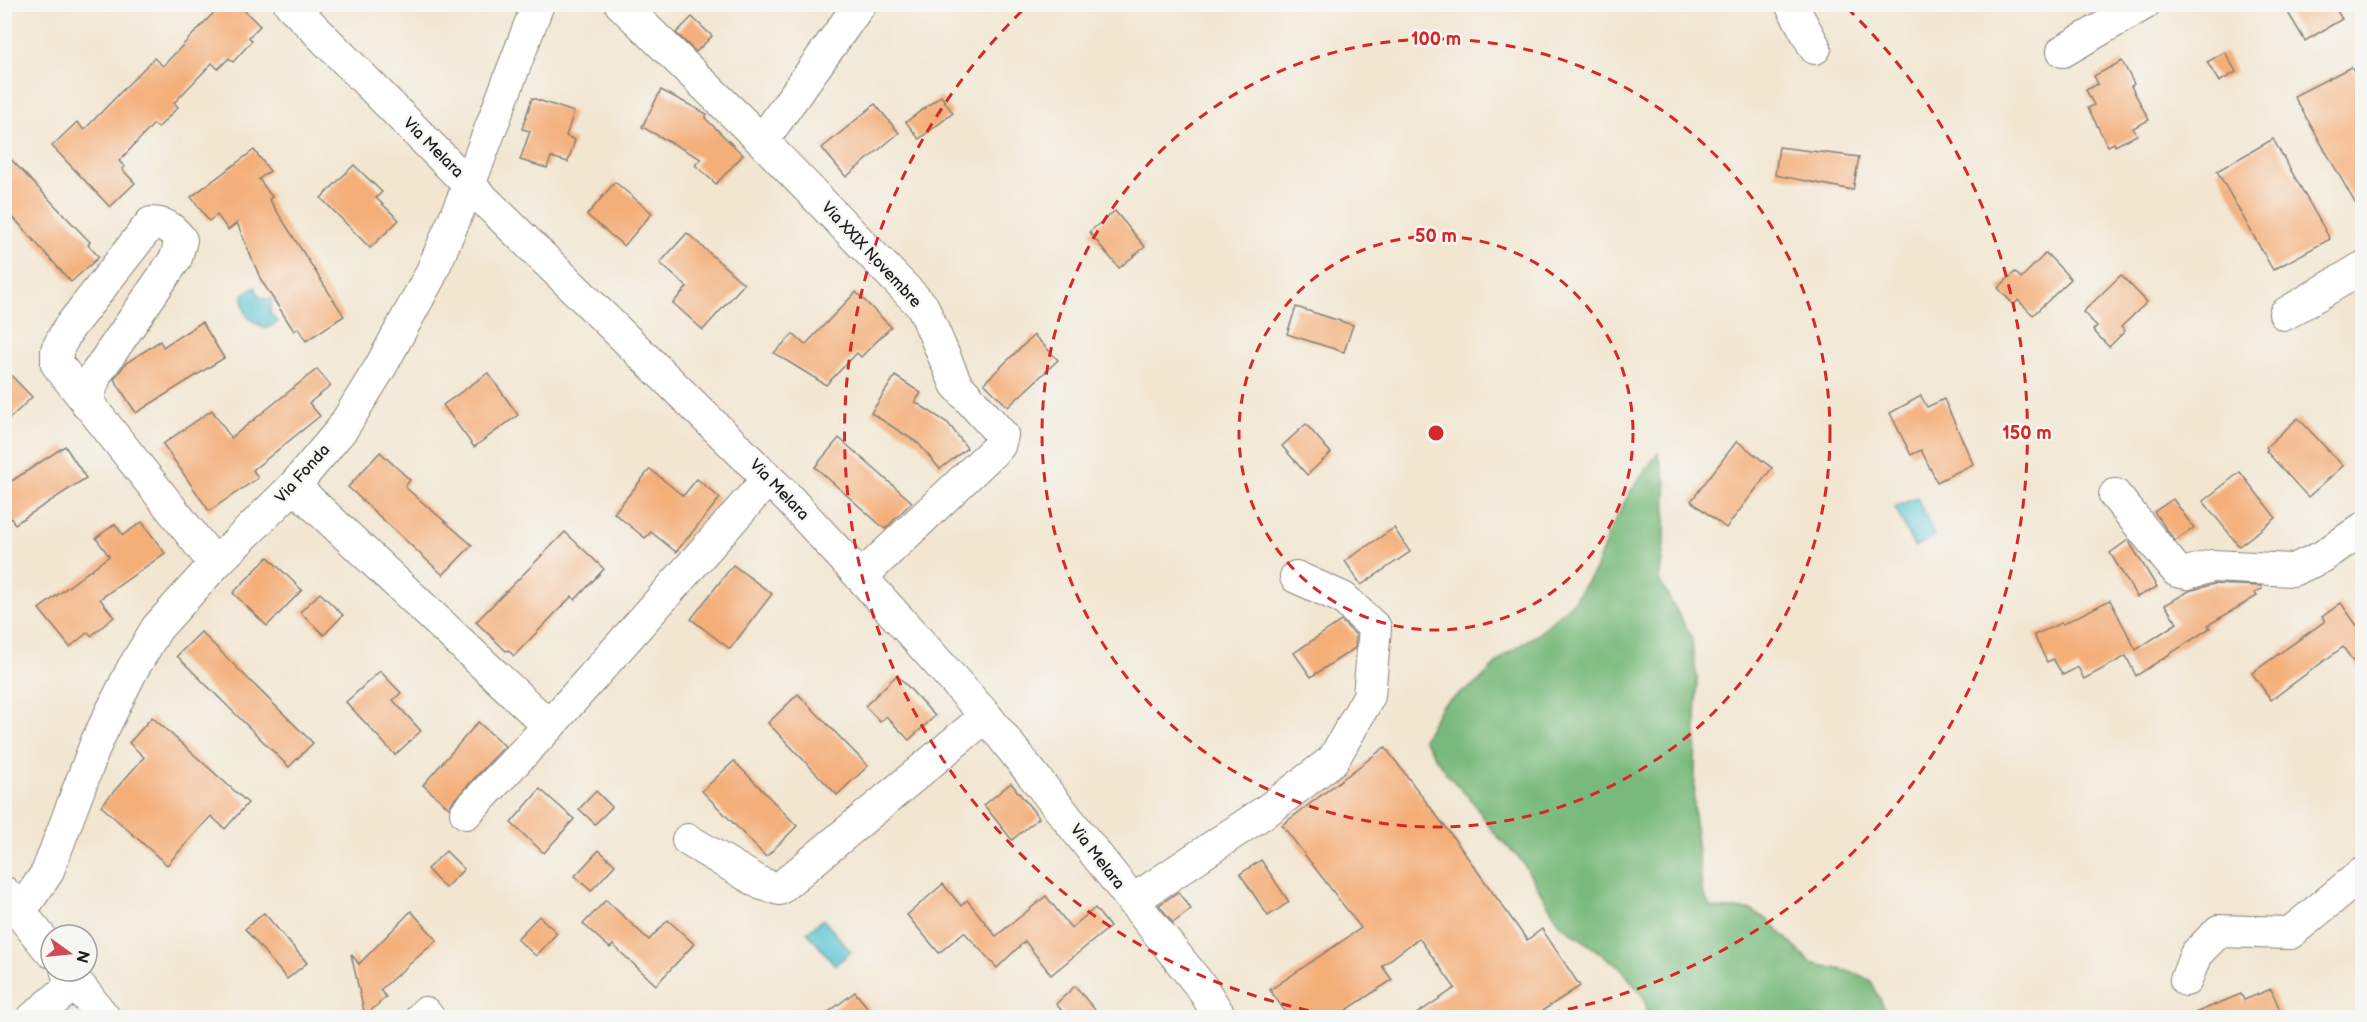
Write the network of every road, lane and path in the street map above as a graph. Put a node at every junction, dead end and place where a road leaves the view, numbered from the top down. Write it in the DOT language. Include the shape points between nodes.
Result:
graph roads {
  1 [pos="290,4"];
  2 [pos="537,4"];
  3 [pos="621,4"];
  4 [pos="860,4"];
  5 [pos="1791,4"];
  6 [pos="2144,4"];
  7 [pos="1815,48"];
  8 [pos="2063,51"];
  9 [pos="762,141"];
  10 [pos="469,185"];
  11 [pos="2362,268"];
  12 [pos="2286,314"];
  13 [pos="88,405"];
  14 [pos="768,478"];
  15 [pos="294,486"];
  16 [pos="2115,495"];
  17 [pos="2362,529"];
  18 [pos="215,564"];
  19 [pos="1296,576"];
  20 [pos="861,577"];
  21 [pos="986,716"];
  22 [pos="549,726"];
  23 [pos="466,813"];
  24 [pos="688,840"];
  25 [pos="2362,874"];
  26 [pos="1132,901"];
  27 [pos="12,903"];
  28 [pos="39,936"];
  29 [pos="2186,980"];
  30 [pos="66,983"];
  31 [pos="77,983"];
  32 [pos="1208,1012"];
  33 [pos="33,1017"];
  34 [pos="104,1017"];
  35 [pos="421,1017"];
  36 [pos="429,1017"];
  1 -- 10 [label="street, Via Melara"];
  2 -- 10 [label="street, Via Fonda"];
  3 -- 9 [label="street, Via XXIX Novembre"];
  4 -- 9 [label="street"];
  5 -- 7 [label="street"];
  6 -- 8 [label="street"];
  9 -- 20 [label="street, Via XXIX Novembre" via="923,307 956,384 1002,435 999,446"];
  10 -- 14 [label="street, Via Melara"];
  10 -- 15 [label="street, Via Fonda" via="430,276 381,366 342,429"];
  11 -- 12 [label="street"];
  13 -- 13 [label="street" via="96,374 176,258 181,240 174,230 160,223 151,223 68,328 57,350 57,364"];
  13 -- 18 [label="street"];
  14 -- 20 [label="street, Via Melara"];
  14 -- 22 [label="street"];
  15 -- 18 [label="street, Via Fonda"];
  15 -- 22 [label="street"];
  16 -- 17 [label="street" via="2177,572 2212,566 2293,570 2322,557"];
  18 -- 27 [label="street, Via Fonda" via="158,628 132,670 97,741 47,873"];
  19 -- 26 [label="street" via="1343,598 1375,628 1369,696 1333,759 1269,809"];
  20 -- 21 [label="street, Via Melara"];
  21 -- 24 [label="street" via="779,889 762,884"];
  21 -- 26 [label="street, Via Melara"];
  22 -- 23 [label="street"];
  25 -- 29 [label="street" via="2289,933 2218,931 2196,954"];
  26 -- 32 [label="street, Via Melara"];
  27 -- 28 [label="main road"];
  30 -- 33 [label="street"];
  31 -- 34 [label="main road"];
  35 -- 36 [label="street" via="425,1013"];
}
